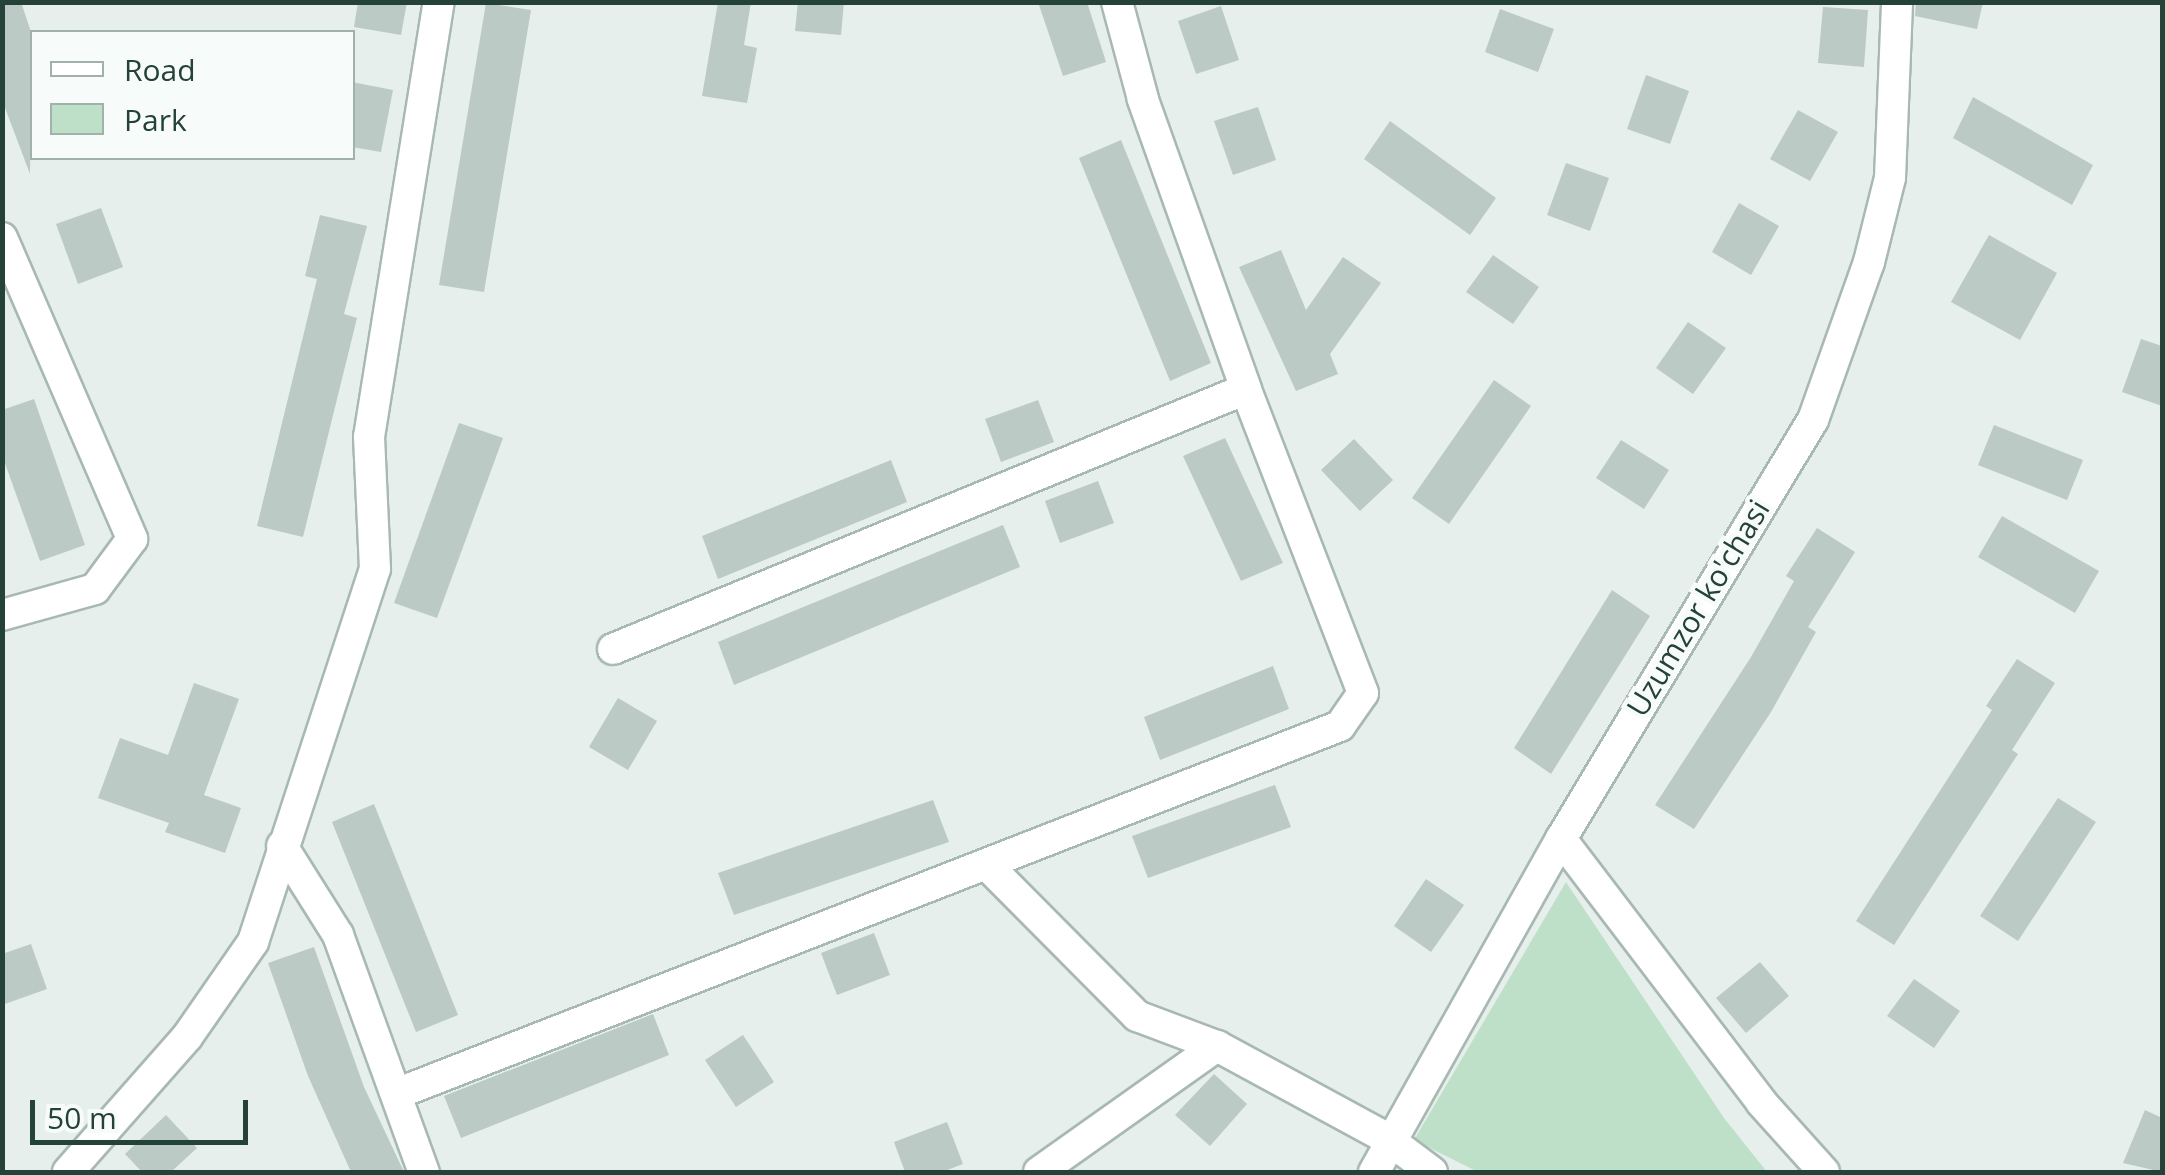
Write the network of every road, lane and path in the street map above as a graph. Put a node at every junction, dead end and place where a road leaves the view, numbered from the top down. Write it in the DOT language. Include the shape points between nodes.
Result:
graph roads {
  1 [pos="438,2"];
  2 [pos="1117,2"];
  3 [pos="1897,2"];
  4 [pos="2,238"];
  5 [pos="8,269"];
  6 [pos="1246,389"];
  7 [pos="2,615"];
  8 [pos="614,649"];
  9 [pos="1561,838"];
  10 [pos="282,846"];
  11 [pos="990,867"];
  12 [pos="1217,1046"];
  13 [pos="396,1094"];
  14 [pos="1388,1139"];
  15 [pos="68,1172"];
  16 [pos="424,1172"];
  17 [pos="1038,1172"];
  18 [pos="1374,1172"];
  19 [pos="1432,1172"];
  20 [pos="1824,1172"];
  1 -- 10 [label="street" via="369,438 375,568"];
  2 -- 6 [label="street" via="1143,99"];
  3 -- 9 [label="street, Uzumzor ko'chasi" via="1890,178 1869,262 1813,420"];
  4 -- 5 [label="street"];
  5 -- 7 [label="street" via="132,539 95,588"];
  6 -- 8 [label="street"];
  6 -- 11 [label="street" via="1362,693 1340,726"];
  9 -- 14 [label="street, Uzumzor ko'chasi"];
  9 -- 20 [label="street" via="1761,1102"];
  10 -- 13 [label="street" via="338,935"];
  10 -- 15 [label="street" via="253,942 187,1036"];
  11 -- 12 [label="street" via="1137,1016"];
  11 -- 13 [label="street"];
  12 -- 14 [label="street"];
  12 -- 17 [label="street"];
  13 -- 16 [label="street"];
  14 -- 18 [label="street, Uzumzor ko'chasi"];
  14 -- 19 [label="street"];
}
